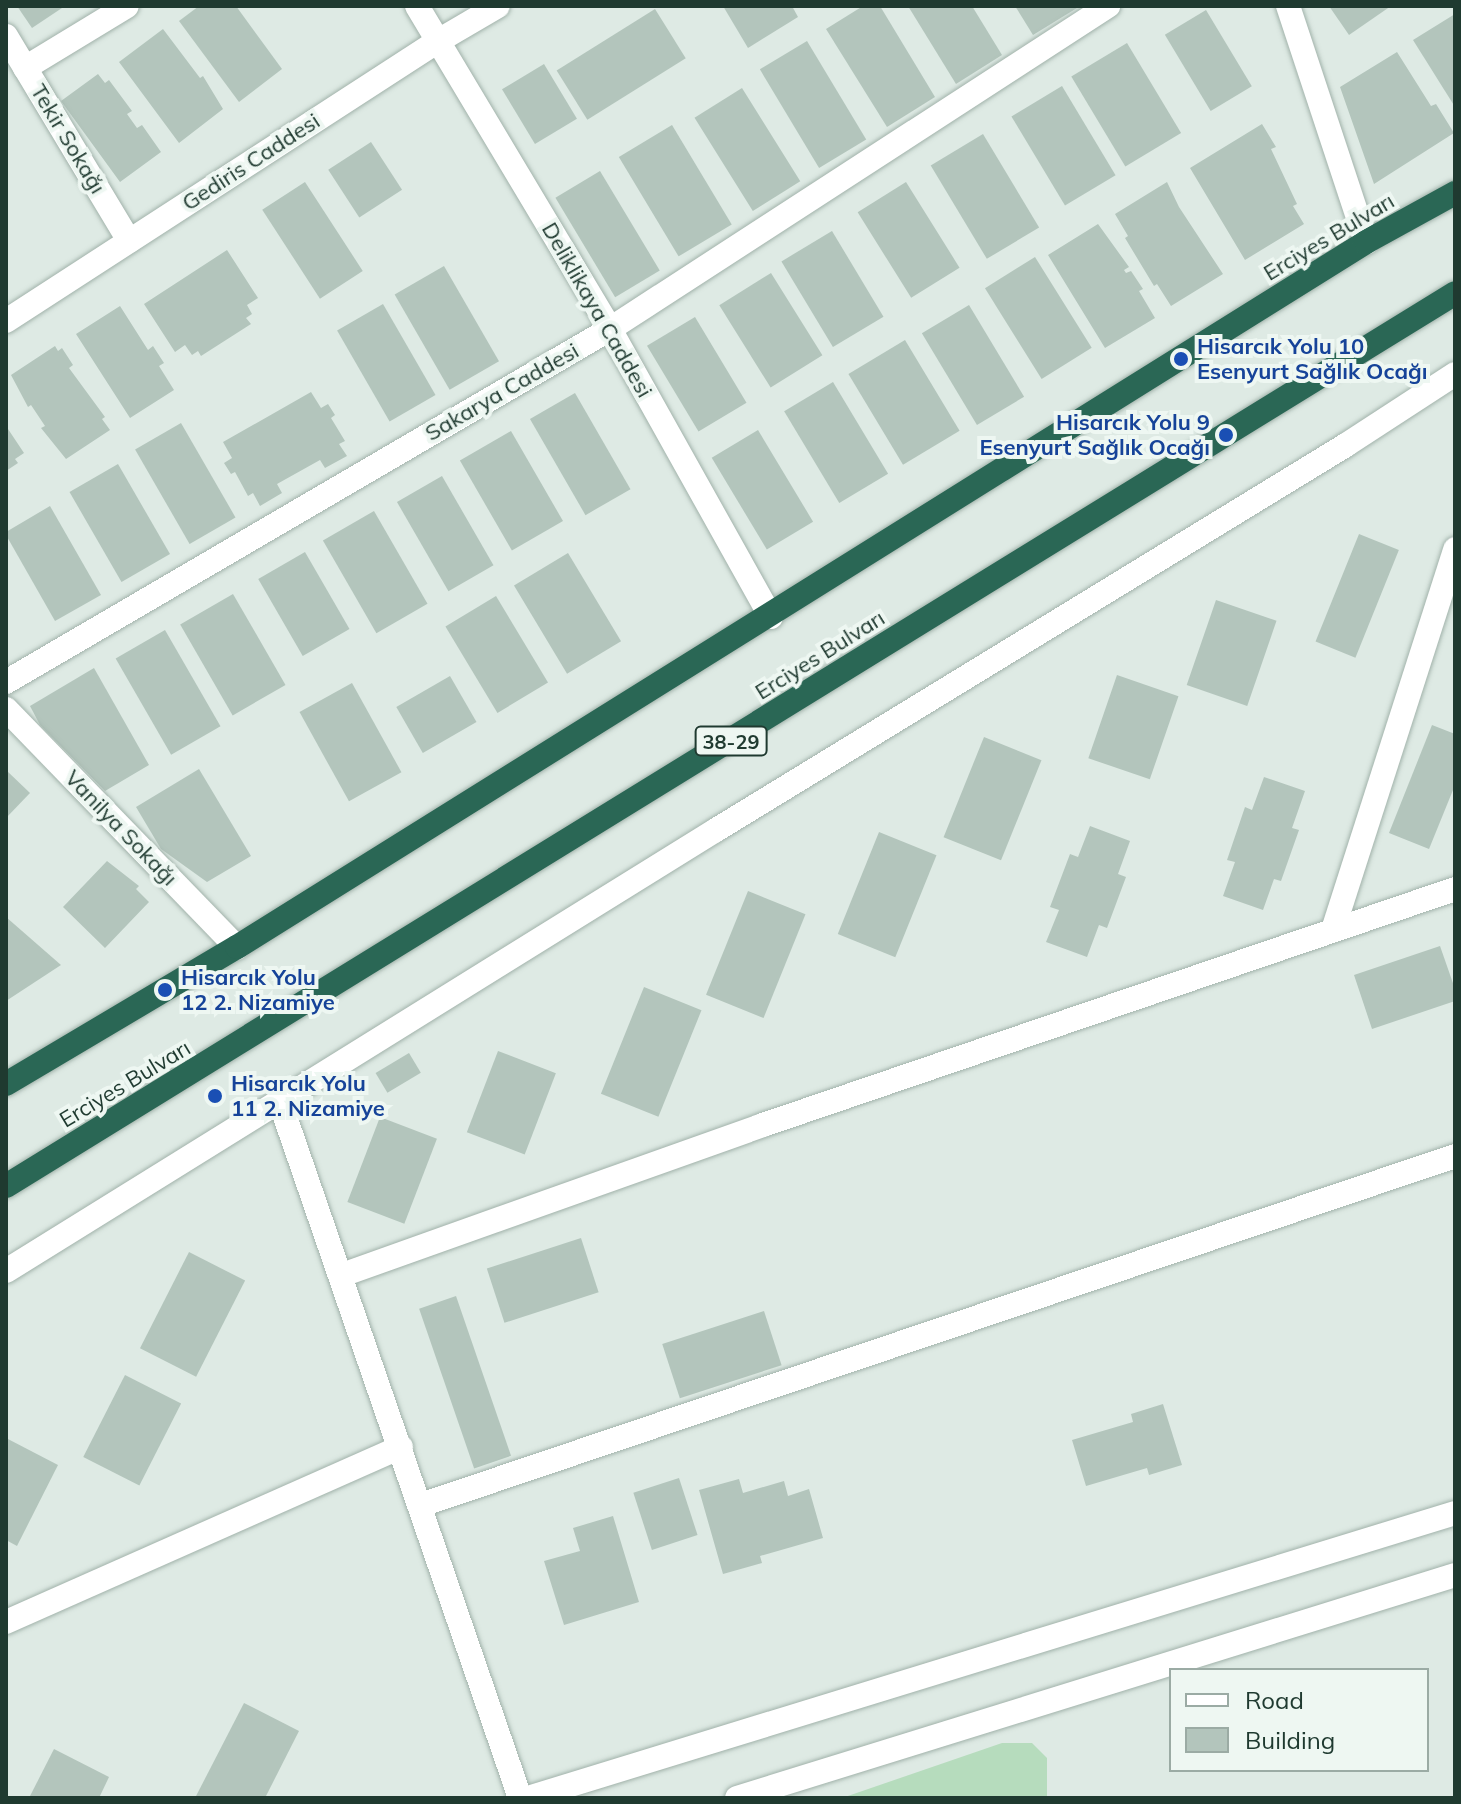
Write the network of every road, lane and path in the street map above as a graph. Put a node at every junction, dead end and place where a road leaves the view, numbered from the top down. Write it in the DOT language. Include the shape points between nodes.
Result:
graph roads {
  1 [pos="127,6"];
  2 [pos="417,6"];
  3 [pos="498,6"];
  4 [pos="1108,6"];
  5 [pos="1288,6"];
  6 [pos="6,36"];
  7 [pos="438,41"];
  8 [pos="25,68"];
  9 [pos="1455,193"];
  10 [pos="129,241"];
  11 [pos="1366,242"];
  12 [pos="1455,293"];
  13 [pos="6,321"];
  14 [pos="610,329"];
  15 [pos="1451,385"];
  16 [pos="1455,549"];
  17 [pos="771,617"];
  18 [pos="6,682"];
  19 [pos="6,709"];
  20 [pos="1455,889"];
  21 [pos="1333,930"];
  22 [pos="237,947"];
  23 [pos="6,1084"];
  24 [pos="280,1102"];
  25 [pos="1455,1156"];
  26 [pos="6,1186"];
  27 [pos="6,1271"];
  28 [pos="342,1275"];
  29 [pos="401,1447"];
  30 [pos="421,1505"];
  31 [pos="1455,1513"];
  32 [pos="1455,1575"];
  33 [pos="6,1622"];
  34 [pos="520,1798"];
  35 [pos="528,1798"];
  36 [pos="737,1798"];
  1 -- 8 [label="street"];
  2 -- 7 [label="street, Deliklikaya Caddesi"];
  3 -- 7 [label="street, Gediris Caddesi"];
  4 -- 14 [label="street, Sakarya Caddesi"];
  5 -- 11 [label="street"];
  6 -- 8 [label="street, Tekir Sokağı"];
  7 -- 10 [label="street, Gediris Caddesi"];
  7 -- 14 [label="street, Deliklikaya Caddesi"];
  8 -- 10 [label="street, Tekir Sokağı"];
  9 -- 11 [label="highway, Erciyes Bulvarı"];
  10 -- 13 [label="street, Gediris Caddesi"];
  11 -- 17 [label="highway, Erciyes Bulvarı"];
  12 -- 26 [label="highway, Erciyes Bulvarı / 38-29"];
  14 -- 17 [label="street, Deliklikaya Caddesi"];
  14 -- 18 [label="street, Sakarya Caddesi"];
  15 -- 24 [label="street" via="730,821"];
  16 -- 21 [label="street"];
  17 -- 22 [label="highway, Erciyes Bulvarı"];
  19 -- 22 [label="street, Vanilya Sokağı"];
  20 -- 21 [label="street"];
  21 -- 28 [label="street"];
  22 -- 23 [label="highway, Erciyes Bulvarı"];
  24 -- 27 [label="street"];
  24 -- 28 [label="street"];
  25 -- 30 [label="street"];
  28 -- 29 [label="street"];
  29 -- 30 [label="street"];
  29 -- 33 [label="street"];
  30 -- 34 [label="street"];
  31 -- 35 [label="street"];
  32 -- 36 [label="street"];
}
